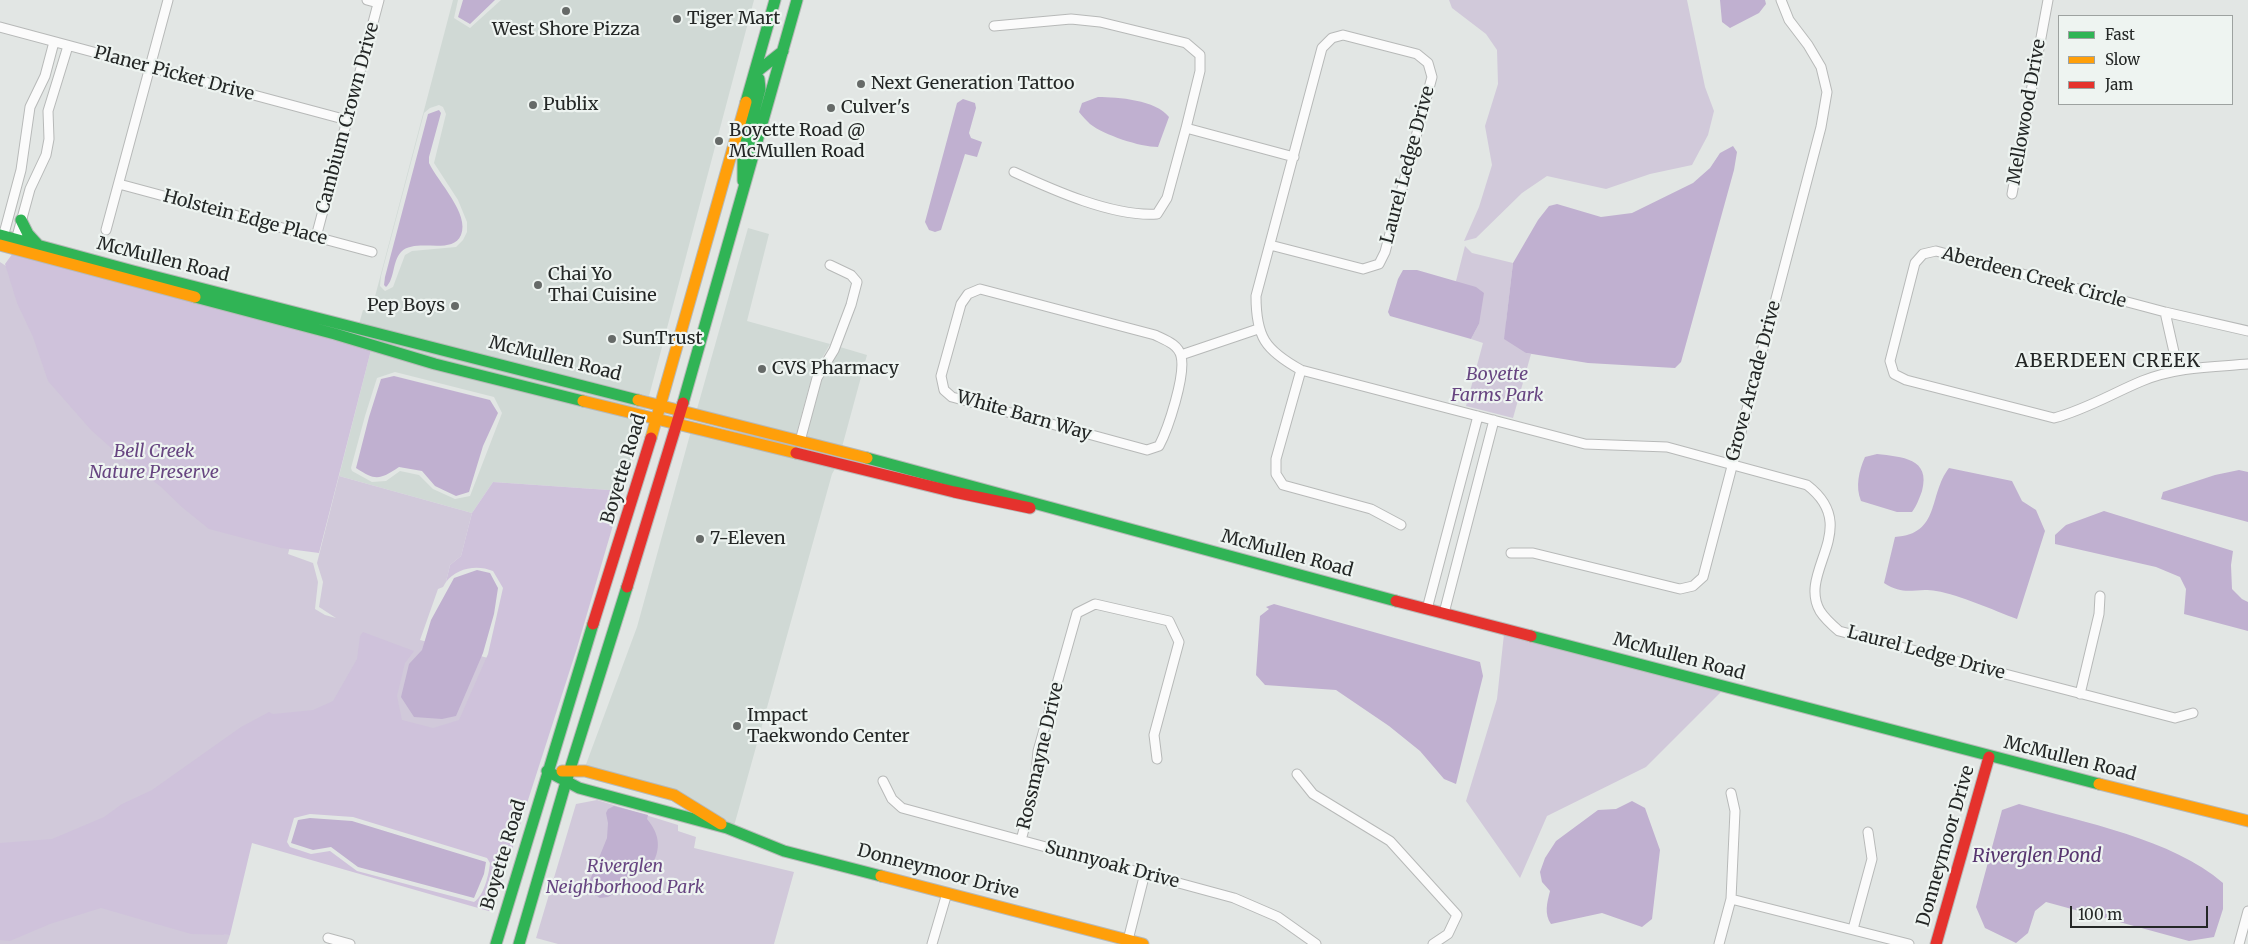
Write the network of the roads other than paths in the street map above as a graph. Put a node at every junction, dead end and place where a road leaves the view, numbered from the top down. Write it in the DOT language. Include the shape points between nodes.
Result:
graph roads {
  1 [pos="168,0"];
  2 [pos="367,0"];
  3 [pos="775,0"];
  4 [pos="797,0"];
  5 [pos="1781,0"];
  6 [pos="2048,0"];
  7 [pos="379,2"];
  8 [pos="994,26"];
  9 [pos="0,27"];
  10 [pos="54,42"];
  11 [pos="68,46"];
  12 [pos="783,51"];
  13 [pos="150,68"];
  14 [pos="754,74"];
  15 [pos="347,120"];
  16 [pos="1186,128"];
  17 [pos="1294,157"];
  18 [pos="1014,172"];
  19 [pos="119,184"];
  20 [pos="744,191"];
  21 [pos="2012,194"];
  22 [pos="21,220"];
  23 [pos="106,230"];
  24 [pos="316,237"];
  25 [pos="1,240"];
  26 [pos="15,244"];
  27 [pos="1270,245"];
  28 [pos="39,246"];
  29 [pos="372,252"];
  30 [pos="830,265"];
  31 [pos="2165,312"];
  32 [pos="1258,330"];
  33 [pos="2248,331"];
  34 [pos="1181,355"];
  35 [pos="2248,364"];
  36 [pos="1301,370"];
  37 [pos="2178,370"];
  38 [pos="661,404"];
  39 [pos="682,410"];
  40 [pos="1478,416"];
  41 [pos="657,418"];
  42 [pos="1494,420"];
  43 [pos="678,423"];
  44 [pos="800,441"];
  45 [pos="1732,464"];
  46 [pos="1004,499"];
  47 [pos="1401,524"];
  48 [pos="1511,553"];
  49 [pos="2100,596"];
  50 [pos="1427,609"];
  51 [pos="1444,613"];
  52 [pos="2080,694"];
  53 [pos="2193,713"];
  54 [pos="1989,757"];
  55 [pos="1157,759"];
  56 [pos="547,772"];
  57 [pos="1297,774"];
  58 [pos="568,777"];
  59 [pos="883,781"];
  60 [pos="1731,793"];
  61 [pos="2248,821"];
  62 [pos="727,828"];
  63 [pos="1868,832"];
  64 [pos="1021,840"];
  65 [pos="1145,874"];
  66 [pos="947,893"];
  67 [pos="1731,899"];
  68 [pos="2248,911"];
  69 [pos="1853,929"];
  70 [pos="328,938"];
  71 [pos="1128,940"];
  72 [pos="350,944"];
  73 [pos="496,944"];
  74 [pos="518,944"];
  75 [pos="932,944"];
  76 [pos="1143,944"];
  77 [pos="1316,944"];
  78 [pos="1433,944"];
  79 [pos="1719,944"];
  80 [pos="1909,944"];
  81 [pos="1936,944"];
  82 [pos="2239,944"];
  1 -- 13 [label="street"];
  2 -- 7 [label="street"];
  3 -- 14 [label="street, Boyette Road"];
  4 -- 12 [label="street"];
  5 -- 45 [label="street, Grove Arcade Drive" via="1789,20 1821,66 1827,92 1821,127"];
  6 -- 21 [label="street, Mellowood Drive"];
  7 -- 15 [label="street, Cambium Crown Drive"];
  8 -- 16 [label="street" via="1070,19 1100,22 1186,43 1200,55 1200,71"];
  9 -- 10 [label="street, Planer Picket Drive"];
  10 -- 11 [label="street, Planer Picket Drive"];
  10 -- 25 [label="street" via="45,76 30,107 21,170"];
  11 -- 13 [label="street, Planer Picket Drive"];
  11 -- 22 [label="street" via="48,111 48,147"];
  12 -- 14 [label="street"];
  12 -- 20 [label="street"];
  13 -- 15 [label="street, Planer Picket Drive"];
  13 -- 19 [label="street"];
  14 -- 20 [label="street" via="760,89 743,153"];
  14 -- 38 [label="street, Boyette Road"];
  15 -- 24 [label="street, Cambium Crown Drive"];
  16 -- 17 [label="street"];
  16 -- 18 [label="street" via="1167,198 1157,214 1140,215 1063,195"];
  17 -- 27 [label="street, Laurel Ledge Drive"];
  17 -- 27 [label="street, Laurel Ledge Drive" via="1322,48 1332,38 1343,34 1417,54 1428,62 1432,77 1385,252 1378,264 1364,269"];
  19 -- 23 [label="street"];
  19 -- 24 [label="street, Holstein Edge Place"];
  20 -- 39 [label="street"];
  22 -- 26 [label="street"];
  22 -- 28 [label="street"];
  24 -- 29 [label="street, Holstein Edge Place"];
  25 -- 26 [label="street, McMullen Road"];
  26 -- 28 [label="street, McMullen Road"];
  26 -- 41 [label="street, McMullen Road" via="435,364"];
  27 -- 32 [label="street, Laurel Ledge Drive" via="1256,296"];
  28 -- 38 [label="street, McMullen Road"];
  30 -- 44 [label="street" via="857,282 834,350 817,378"];
  31 -- 33 [label="street, Aberdeen Creek Circle"];
  31 -- 37 [label="street"];
  31 -- 37 [label="street, Aberdeen Creek Circle" via="1936,251 1922,254 1915,263 1890,361 1894,374 1906,380 2054,418"];
  32 -- 34 [label="street"];
  32 -- 36 [label="street, Laurel Ledge Drive" via="1280,358"];
  34 -- 34 [label="street, White Barn Way" via="1182,373 1166,432 1159,446 1147,450 952,397 944,390 941,376 961,304 968,294 980,289 1155,335 1172,343"];
  35 -- 37 [label="street, Aberdeen Creek Circle"];
  36 -- 40 [label="street, Laurel Ledge Drive"];
  36 -- 47 [label="street" via="1276,459 1276,474 1283,485 1372,509"];
  38 -- 39 [label="street, McMullen Road"];
  38 -- 41 [label="street, Boyette Road"];
  39 -- 43 [label="street"];
  39 -- 44 [label="street, McMullen Road"];
  40 -- 42 [label="street, Laurel Ledge Drive"];
  40 -- 50 [label="street"];
  41 -- 43 [label="street, McMullen Road"];
  41 -- 56 [label="street, Boyette Road"];
  42 -- 45 [label="street, Laurel Ledge Drive" via="1585,444 1667,447"];
  42 -- 51 [label="street"];
  43 -- 46 [label="street, McMullen Road"];
  43 -- 58 [label="street"];
  44 -- 46 [label="street, McMullen Road"];
  45 -- 48 [label="street, Grove Arcade Drive" via="1703,576 1693,586 1680,589 1533,553"];
  45 -- 52 [label="street, Laurel Ledge Drive" via="1807,485 1819,494 1830,513 1831,526 1815,592 1819,610 1839,631"];
  46 -- 50 [label="street, McMullen Road"];
  49 -- 52 [label="street" via="2100,614"];
  50 -- 51 [label="street, McMullen Road"];
  51 -- 54 [label="street, McMullen Road"];
  52 -- 53 [label="street, Laurel Ledge Drive" via="2175,718"];
  54 -- 61 [label="street, McMullen Road"];
  54 -- 81 [label="street, Donneymoor Drive"];
  55 -- 64 [label="street, Rossmayne Drive" via="1154,735 1179,642 1169,621 1095,604 1078,613 1038,751 1034,794"];
  56 -- 58 [label="street, Donneymoor Drive"];
  56 -- 73 [label="street, Boyette Road"];
  57 -- 78 [label="street" via="1313,794 1390,841 1458,914 1448,934"];
  58 -- 62 [label="street, Donneymoor Drive" via="579,788"];
  58 -- 62 [label="street, Donneymoor Drive" via="585,771 674,795"];
  58 -- 74 [label="street"];
  59 -- 64 [label="street, Sunnyoak Drive" via="892,799 902,808"];
  60 -- 67 [label="street" via="1735,811"];
  62 -- 66 [label="street, Donneymoor Drive" via="784,851"];
  63 -- 69 [label="street" via="1872,859"];
  64 -- 65 [label="street, Sunnyoak Drive"];
  65 -- 71 [label="street"];
  65 -- 77 [label="street, Sunnyoak Drive" via="1234,898 1278,917"];
  66 -- 71 [label="street, Donneymoor Drive"];
  66 -- 75 [label="street"];
  67 -- 69 [label="street"];
  67 -- 79 [label="street"];
  68 -- 82 [label="street"];
  69 -- 80 [label="street"];
  70 -- 72 [label="street"];
  71 -- 76 [label="street, Donneymoor Drive"];
}
